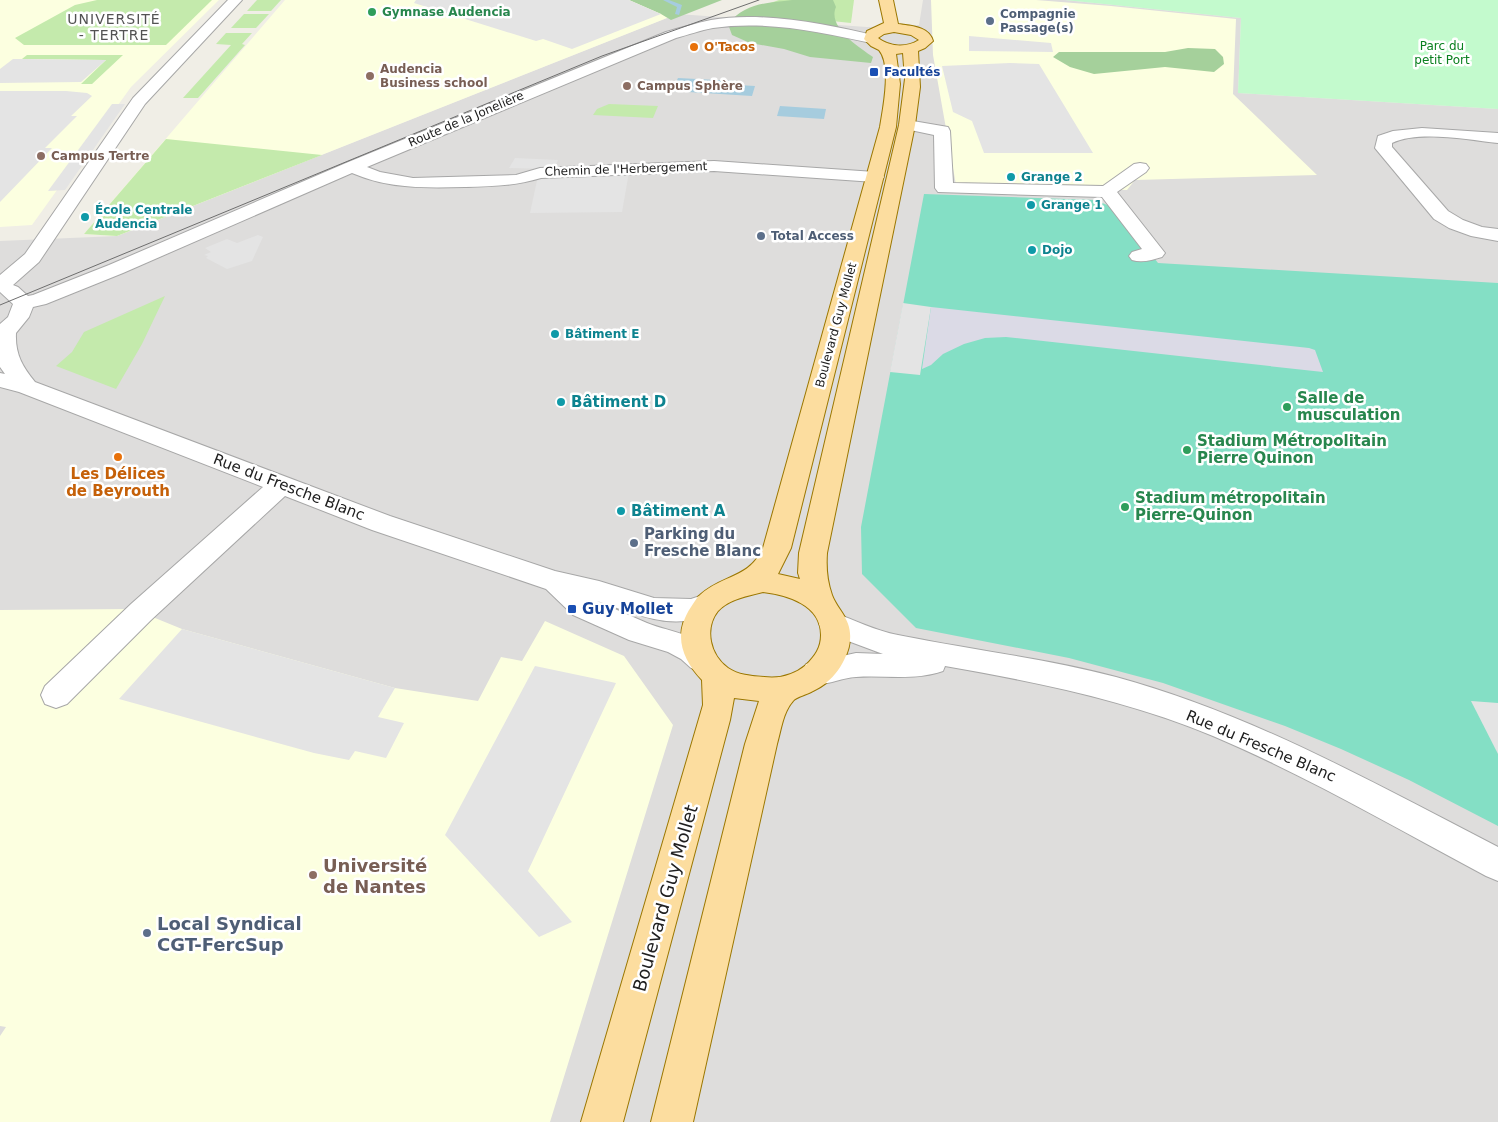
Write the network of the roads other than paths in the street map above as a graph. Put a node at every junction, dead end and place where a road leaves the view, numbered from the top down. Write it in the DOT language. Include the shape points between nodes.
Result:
graph roads {
  1 [pos="235,0"];
  2 [pos="886,0"];
  3 [pos="912,31"];
  4 [pos="880,36"];
  5 [pos="907,124"];
  6 [pos="1498,138"];
  7 [pos="352,166"];
  8 [pos="1140,168"];
  9 [pos="874,177"];
  10 [pos="1107,191"];
  11 [pos="1498,235"];
  12 [pos="1139,256"];
  13 [pos="0,287"];
  14 [pos="12,321"];
  15 [pos="0,380"];
  16 [pos="28,386"];
  17 [pos="280,485"];
  18 [pos="553,581"];
  19 [pos="738,585"];
  20 [pos="706,605"];
  21 [pos="827,613"];
  22 [pos="981,660"];
  23 [pos="708,667"];
  24 [pos="817,673"];
  25 [pos="784,689"];
  26 [pos="56,695"];
  27 [pos="1498,865"];
  28 [pos="602,1122"];
  29 [pos="672,1122"];
  1 -- 13 [label="street" via="138,100 32,258"];
  2 -- 4 [label="main road, Boulevard Guy Mollet" via="891,25"];
  3 -- 4 [label="main road"];
  3 -- 4 [label="main road" via="902,49"];
  3 -- 5 [label="main road, Boulevard Guy Mollet"];
  4 -- 7 [label="street, Route de la Jonelière" via="760,21 712,24 671,35"];
  4 -- 9 [label="main road, Boulevard Guy Mollet" via="888,50 892,69 891,97 888,127"];
  5 -- 10 [label="street" via="942,131 944,188"];
  5 -- 21 [label="main road, Boulevard Guy Mollet" via="813,553 812,573"];
  6 -- 11 [label="street" via="1408,133 1391,135 1384,140 1383,148 1441,215 1463,226"];
  7 -- 9 [label="street, Chemin de l'Herbergement" via="376,177 400,182 517,180 540,173 714,166"];
  7 -- 14 [label="street, Route de la Jonelière" via="116,269 82,291"];
  8 -- 10 [label="street"];
  9 -- 19 [label="main road, Boulevard Guy Mollet" via="777,548 768,569"];
  10 -- 12 [label="street" via="1155,253"];
  13 -- 14 [label="street" via="16,294"];
  14 -- 16 [label="street, Rue du Fresche Blanc" via="4,351 8,363"];
  15 -- 16 [label="street, Rue du Fresche Blanc"];
  16 -- 17 [label="street, Rue du Fresche Blanc"];
  17 -- 18 [label="street, Rue du Fresche Blanc"];
  17 -- 26 [label="street"];
  18 -- 20 [label="street, Rue du Fresche Blanc" via="599,591 654,609 681,612"];
  18 -- 23 [label="street, Rue du Fresche Blanc" via="583,607 639,632 678,644 692,651"];
  19 -- 20 [label="main road"];
  19 -- 21 [label="main road" via="763,582 789,585 811,595"];
  20 -- 23 [label="main road" via="694,628 695,644"];
  21 -- 22 [label="street, Rue du Fresche Blanc" via="894,646"];
  21 -- 24 [label="main road" via="836,636 834,650"];
  22 -- 24 [label="street, Rue du Fresche Blanc" via="856,665"];
  22 -- 27 [label="street, Rue du Fresche Blanc" via="1117,690 1222,726 1304,762"];
  23 -- 25 [label="main road" via="732,684 752,690"];
  23 -- 28 [label="main road, Boulevard Guy Mollet" via="720,686 720,697"];
  24 -- 25 [label="main road"];
  25 -- 29 [label="main road" via="773,704 761,744"];
}
